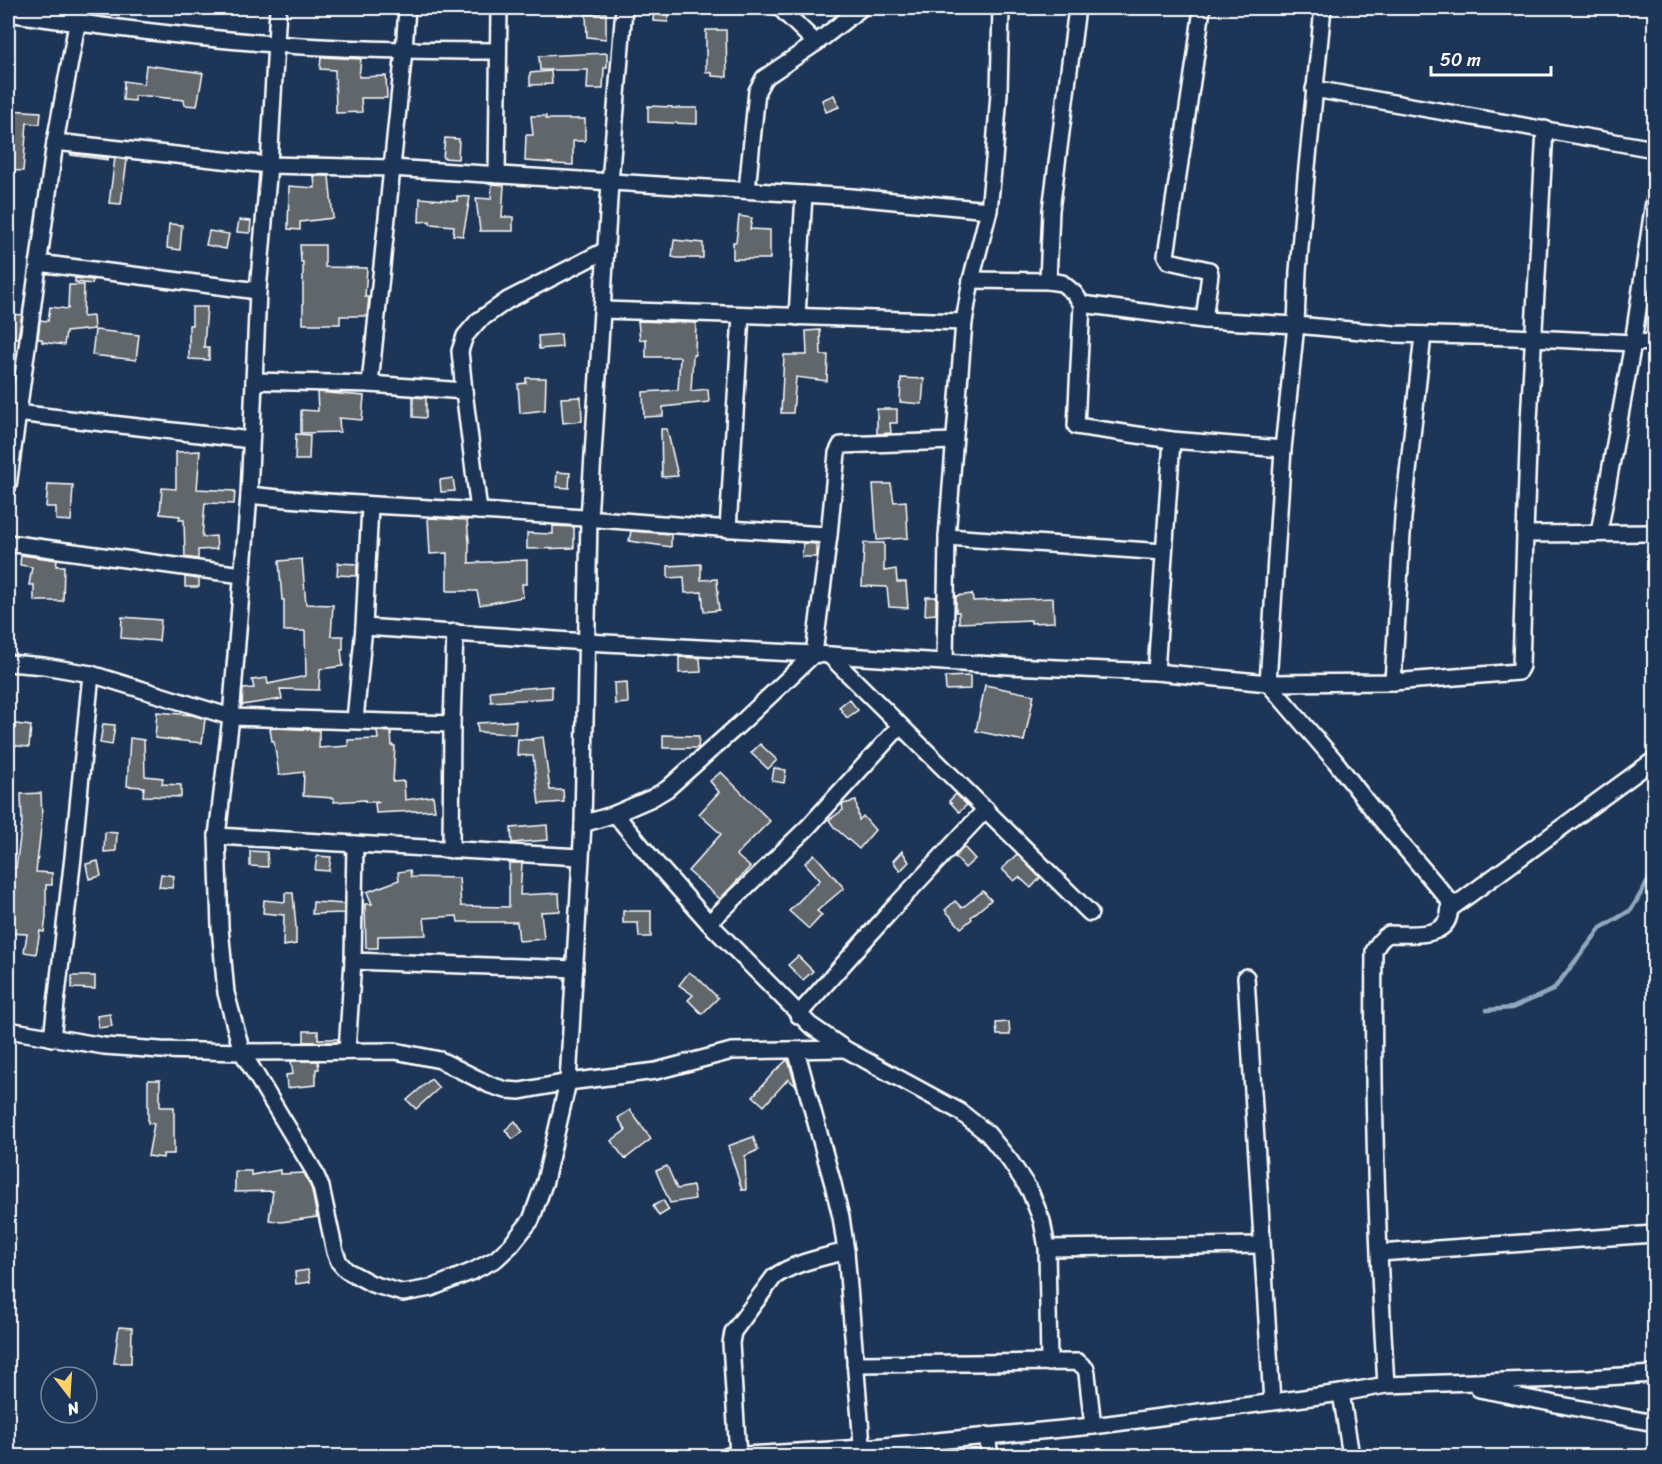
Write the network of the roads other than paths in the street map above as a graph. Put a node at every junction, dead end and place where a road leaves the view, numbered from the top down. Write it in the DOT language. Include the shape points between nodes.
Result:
graph roads {
  1 [pos="278,8"];
  2 [pos="407,8"];
  3 [pos="499,8"];
  4 [pos="624,8"];
  5 [pos="780,8"];
  6 [pos="861,8"];
  7 [pos="1000,8"];
  8 [pos="1077,8"];
  9 [pos="1202,8"];
  10 [pos="1323,8"];
  11 [pos="8,13"];
  12 [pos="78,15"];
  13 [pos="816,43"];
  14 [pos="276,44"];
  15 [pos="404,50"];
  16 [pos="498,51"];
  17 [pos="1314,90"];
  18 [pos="1545,129"];
  19 [pos="55,142"];
  20 [pos="1654,148"];
  21 [pos="269,165"];
  22 [pos="391,168"];
  23 [pos="497,175"];
  24 [pos="610,183"];
  25 [pos="747,190"];
  26 [pos="804,194"];
  27 [pos="1654,202"];
  28 [pos="988,210"];
  29 [pos="606,250"];
  30 [pos="38,263"];
  31 [pos="972,280"];
  32 [pos="1048,281"];
  33 [pos="258,291"];
  34 [pos="1082,304"];
  35 [pos="603,310"];
  36 [pos="741,315"];
  37 [pos="797,317"];
  38 [pos="1204,320"];
  39 [pos="964,322"];
  40 [pos="1296,325"];
  41 [pos="1423,335"];
  42 [pos="1534,338"];
  43 [pos="1654,342"];
  44 [pos="1633,343"];
  45 [pos="254,381"];
  46 [pos="369,384"];
  47 [pos="464,391"];
  48 [pos="13,413"];
  49 [pos="251,440"];
  50 [pos="1172,440"];
  51 [pos="954,441"];
  52 [pos="1283,449"];
  53 [pos="8,486"];
  54 [pos="249,495"];
  55 [pos="370,506"];
  56 [pos="479,511"];
  57 [pos="589,519"];
  58 [pos="728,530"];
  59 [pos="1654,533"];
  60 [pos="1525,534"];
  61 [pos="1599,534"];
  62 [pos="829,535"];
  63 [pos="947,537"];
  64 [pos="8,543"];
  65 [pos="1164,552"];
  66 [pos="243,575"];
  67 [pos="364,627"];
  68 [pos="455,632"];
  69 [pos="586,642"];
  70 [pos="821,655"];
  71 [pos="945,662"];
  72 [pos="8,663"];
  73 [pos="1156,672"];
  74 [pos="91,674"];
  75 [pos="1393,682"];
  76 [pos="1268,683"];
  77 [pos="231,717"];
  78 [pos="355,720"];
  79 [pos="452,724"];
  80 [pos="900,726"];
  81 [pos="1654,760"];
  82 [pos="986,809"];
  83 [pos="615,814"];
  84 [pos="583,824"];
  85 [pos="217,836"];
  86 [pos="355,844"];
  87 [pos="451,850"];
  88 [pos="580,857"];
  89 [pos="1450,909"];
  90 [pos="1090,913"];
  91 [pos="709,923"];
  92 [pos="353,961"];
  93 [pos="575,969"];
  94 [pos="1246,977"];
  95 [pos="798,1014"];
  96 [pos="8,1030"];
  97 [pos="52,1038"];
  98 [pos="845,1049"];
  99 [pos="796,1050"];
  100 [pos="347,1051"];
  101 [pos="242,1052"];
  102 [pos="568,1082"];
  103 [pos="1654,1234"];
  104 [pos="1262,1245"];
  105 [pos="1047,1248"];
  106 [pos="846,1251"];
  107 [pos="1379,1253"];
  108 [pos="1049,1363"];
  109 [pos="855,1364"];
  110 [pos="1654,1374"];
  111 [pos="1456,1384"];
  112 [pos="1386,1385"];
  113 [pos="1341,1393"];
  114 [pos="1272,1402"];
  115 [pos="1654,1423"];
  116 [pos="1093,1426"];
  117 [pos="987,1436"];
  118 [pos="863,1452"];
  119 [pos="735,1456"];
  120 [pos="990,1456"];
  121 [pos="1351,1456"];
  1 -- 14 [label="street"];
  2 -- 15 [label="street"];
  3 -- 16 [label="street"];
  4 -- 24 [label="street"];
  5 -- 13 [label="street"];
  6 -- 13 [label="street"];
  7 -- 28 [label="street" via="999,93"];
  8 -- 32 [label="street" via="1051,210"];
  9 -- 38 [label="street" via="1166,256 1169,261 1209,270"];
  10 -- 17 [label="street"];
  11 -- 12 [label="street"];
  12 -- 14 [label="street"];
  12 -- 19 [label="street"];
  13 -- 25 [label="street" via="760,84"];
  14 -- 15 [label="street"];
  14 -- 21 [label="street"];
  15 -- 16 [label="street"];
  15 -- 22 [label="street"];
  16 -- 23 [label="street"];
  17 -- 18 [label="street"];
  17 -- 40 [label="street"];
  18 -- 20 [label="street"];
  18 -- 42 [label="street"];
  19 -- 21 [label="street"];
  19 -- 30 [label="street"];
  21 -- 22 [label="street"];
  21 -- 33 [label="street"];
  22 -- 23 [label="street"];
  22 -- 46 [label="street"];
  23 -- 24 [label="street"];
  24 -- 25 [label="street"];
  24 -- 29 [label="street"];
  25 -- 26 [label="street"];
  26 -- 28 [label="street"];
  26 -- 37 [label="street"];
  27 -- 44 [label="street"];
  28 -- 31 [label="street"];
  29 -- 35 [label="street"];
  29 -- 47 [label="street" via="508,300 478,321 465,336 460,351"];
  30 -- 33 [label="street"];
  30 -- 48 [label="street"];
  31 -- 32 [label="street"];
  31 -- 39 [label="street"];
  32 -- 34 [label="street" via="1068,287"];
  33 -- 45 [label="street"];
  34 -- 38 [label="street"];
  34 -- 50 [label="street" via="1076,425"];
  35 -- 36 [label="street"];
  35 -- 57 [label="street"];
  36 -- 37 [label="street"];
  36 -- 58 [label="street"];
  37 -- 39 [label="street"];
  38 -- 40 [label="street"];
  39 -- 51 [label="street"];
  40 -- 41 [label="street"];
  40 -- 52 [label="street"];
  41 -- 42 [label="street"];
  41 -- 75 [label="street" via="1403,518"];
  42 -- 44 [label="street"];
  42 -- 60 [label="street"];
  43 -- 44 [label="street"];
  44 -- 61 [label="street"];
  45 -- 46 [label="street"];
  45 -- 49 [label="street"];
  46 -- 47 [label="street"];
  47 -- 56 [label="street"];
  48 -- 49 [label="street"];
  48 -- 53 [label="street"];
  49 -- 54 [label="street"];
  50 -- 52 [label="street"];
  50 -- 65 [label="street"];
  51 -- 62 [label="street" via="841,445"];
  51 -- 63 [label="street"];
  52 -- 76 [label="street"];
  54 -- 55 [label="street"];
  54 -- 66 [label="street"];
  55 -- 56 [label="street"];
  55 -- 67 [label="street"];
  56 -- 57 [label="street"];
  57 -- 58 [label="street"];
  57 -- 69 [label="street"];
  58 -- 62 [label="street"];
  59 -- 61 [label="street"];
  60 -- 61 [label="street"];
  60 -- 75 [label="street" via="1518,672"];
  62 -- 70 [label="street"];
  63 -- 65 [label="street"];
  63 -- 71 [label="street"];
  64 -- 66 [label="street"];
  65 -- 73 [label="street"];
  66 -- 77 [label="street"];
  67 -- 68 [label="street"];
  67 -- 78 [label="street"];
  68 -- 69 [label="street"];
  68 -- 79 [label="street"];
  69 -- 70 [label="street"];
  69 -- 84 [label="street"];
  70 -- 71 [label="street"];
  70 -- 80 [label="street"];
  70 -- 83 [label="street" via="667,789"];
  71 -- 73 [label="street"];
  72 -- 74 [label="street"];
  73 -- 76 [label="street"];
  74 -- 77 [label="street"];
  74 -- 97 [label="street"];
  75 -- 76 [label="street"];
  76 -- 89 [label="street" via="1449,900"];
  77 -- 78 [label="street"];
  77 -- 85 [label="street"];
  78 -- 79 [label="street"];
  79 -- 87 [label="street"];
  80 -- 82 [label="street"];
  80 -- 91 [label="street" via="808,827"];
  81 -- 89 [label="street"];
  82 -- 90 [label="street"];
  82 -- 95 [label="street"];
  83 -- 84 [label="street"];
  83 -- 91 [label="street"];
  84 -- 88 [label="street"];
  85 -- 86 [label="street"];
  85 -- 101 [label="street" via="226,993"];
  86 -- 87 [label="street"];
  86 -- 92 [label="street"];
  87 -- 88 [label="street"];
  88 -- 93 [label="street"];
  89 -- 107 [label="street" via="1440,929 1432,933 1389,934 1374,951"];
  91 -- 95 [label="street"];
  92 -- 93 [label="street"];
  92 -- 100 [label="street"];
  93 -- 102 [label="street"];
  94 -- 104 [label="street"];
  95 -- 98 [label="street"];
  96 -- 97 [label="street"];
  97 -- 101 [label="street" via="104,1046"];
  98 -- 99 [label="street"];
  98 -- 105 [label="street" via="959,1111 988,1134 1030,1191"];
  99 -- 102 [label="street" via="732,1050 656,1071"];
  99 -- 106 [label="street" via="833,1184"];
  100 -- 101 [label="street"];
  100 -- 102 [label="street" via="395,1051 440,1060 506,1090"];
  101 -- 102 [label="street" via="314,1171 339,1262 372,1284 403,1293 431,1288 496,1259 531,1220 545,1181"];
  103 -- 107 [label="street"];
  104 -- 105 [label="street"];
  104 -- 114 [label="street"];
  105 -- 108 [label="street"];
  106 -- 109 [label="street"];
  106 -- 119 [label="street" via="799,1264 774,1276 733,1332"];
  107 -- 112 [label="street"];
  108 -- 109 [label="street"];
  108 -- 116 [label="street" via="1078,1362 1086,1369"];
  109 -- 118 [label="street"];
  110 -- 111 [label="street"];
  111 -- 112 [label="street"];
  111 -- 115 [label="street"];
  112 -- 113 [label="street"];
  113 -- 114 [label="street"];
  113 -- 121 [label="street"];
  114 -- 116 [label="street"];
  116 -- 117 [label="street"];
  117 -- 118 [label="street"];
  117 -- 120 [label="street"];
  118 -- 119 [label="street"];
}
